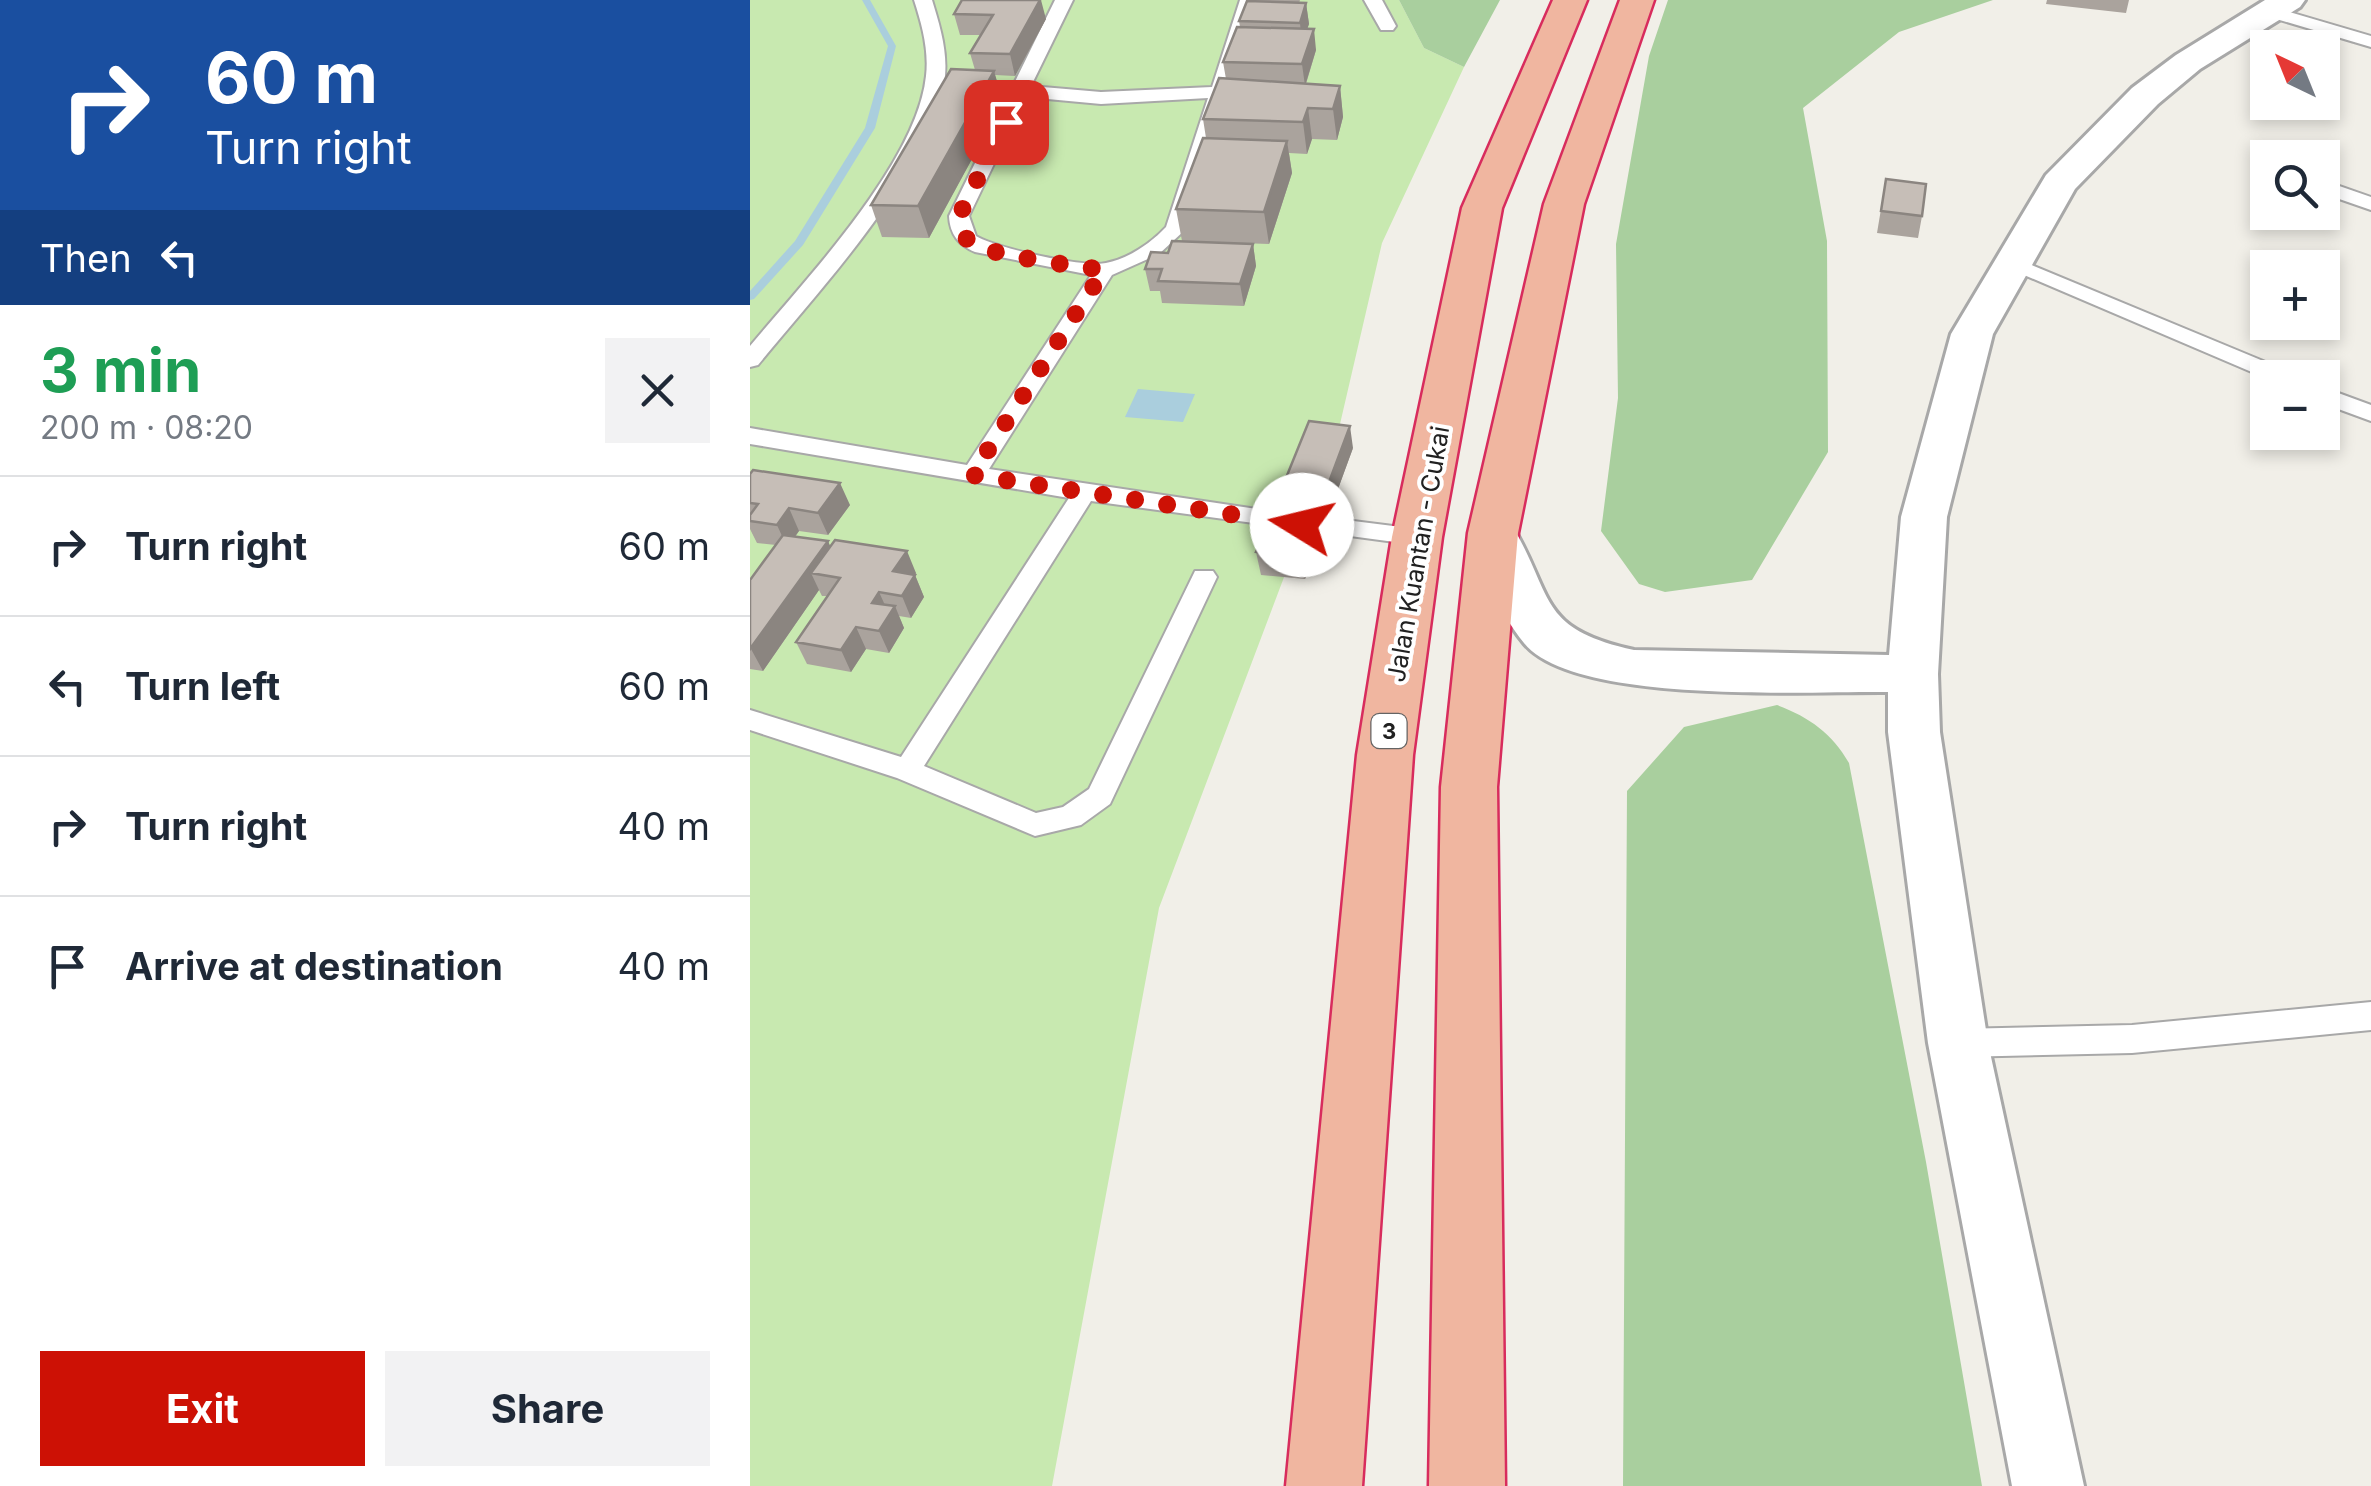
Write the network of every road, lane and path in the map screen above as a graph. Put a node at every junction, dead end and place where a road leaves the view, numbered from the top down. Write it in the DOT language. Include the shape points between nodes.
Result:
graph roads {
  1 [pos="922,0"];
  2 [pos="1064,0"];
  3 [pos="1249,0"];
  4 [pos="1373,0"];
  5 [pos="1570,0"];
  6 [pos="1637,0"];
  7 [pos="2281,3"];
  8 [pos="1387,26"];
  9 [pos="2371,42"];
  10 [pos="1021,91"];
  11 [pos="1217,92"];
  12 [pos="2340,193"];
  13 [pos="2371,204"];
  14 [pos="2010,262"];
  15 [pos="1104,270"];
  16 [pos="750,360"];
  17 [pos="2250,364"];
  18 [pos="2340,401"];
  19 [pos="2371,414"];
  20 [pos="750,436"];
  21 [pos="972,475"];
  22 [pos="1085,492"];
  23 [pos="1493,533"];
  24 [pos="1417,537"];
  25 [pos="1204,577"];
  26 [pos="1913,674"];
  27 [pos="750,720"];
  28 [pos="907,770"];
  29 [pos="2371,1016"];
  30 [pos="1958,1043"];
  31 [pos="1324,1486"];
  32 [pos="1467,1486"];
  33 [pos="2048,1486"];
  1 -- 16 [label="lane" via="936,37 934,86 907,150 853,233"];
  2 -- 10 [label="lane"];
  3 -- 11 [label="lane"];
  4 -- 8 [label="lane"];
  5 -- 24 [label="highway, Jalan Kuantan - Cukai / 3" via="1482,208"];
  6 -- 23 [label="highway" via="1564,204"];
  7 -- 9 [label="lane"];
  7 -- 14 [label="street" via="2188,62 2111,127 2058,183"];
  10 -- 11 [label="lane" via="1101,98"];
  10 -- 15 [label="lane" via="959,228 990,249"];
  11 -- 15 [label="lane" via="1176,229 1162,246"];
  12 -- 13 [label="lane"];
  14 -- 17 [label="lane"];
  14 -- 26 [label="street" via="1972,334 1924,518"];
  15 -- 21 [label="lane"];
  18 -- 19 [label="lane"];
  20 -- 21 [label="lane"];
  21 -- 22 [label="lane"];
  22 -- 24 [label="lane"];
  22 -- 28 [label="lane"];
  23 -- 26 [label="street" via="1529,612 1544,633 1578,656 1634,669"];
  23 -- 32 [label="highway" via="1468,787"];
  24 -- 31 [label="highway, Jalan Kuantan - Cukai / 3" via="1385,755"];
  25 -- 28 [label="lane" via="1100,796 1071,818 1035,825"];
  26 -- 30 [label="street" via="1914,732"];
  27 -- 28 [label="lane"];
  29 -- 30 [label="lane" via="2132,1039"];
  30 -- 33 [label="street"];
}
